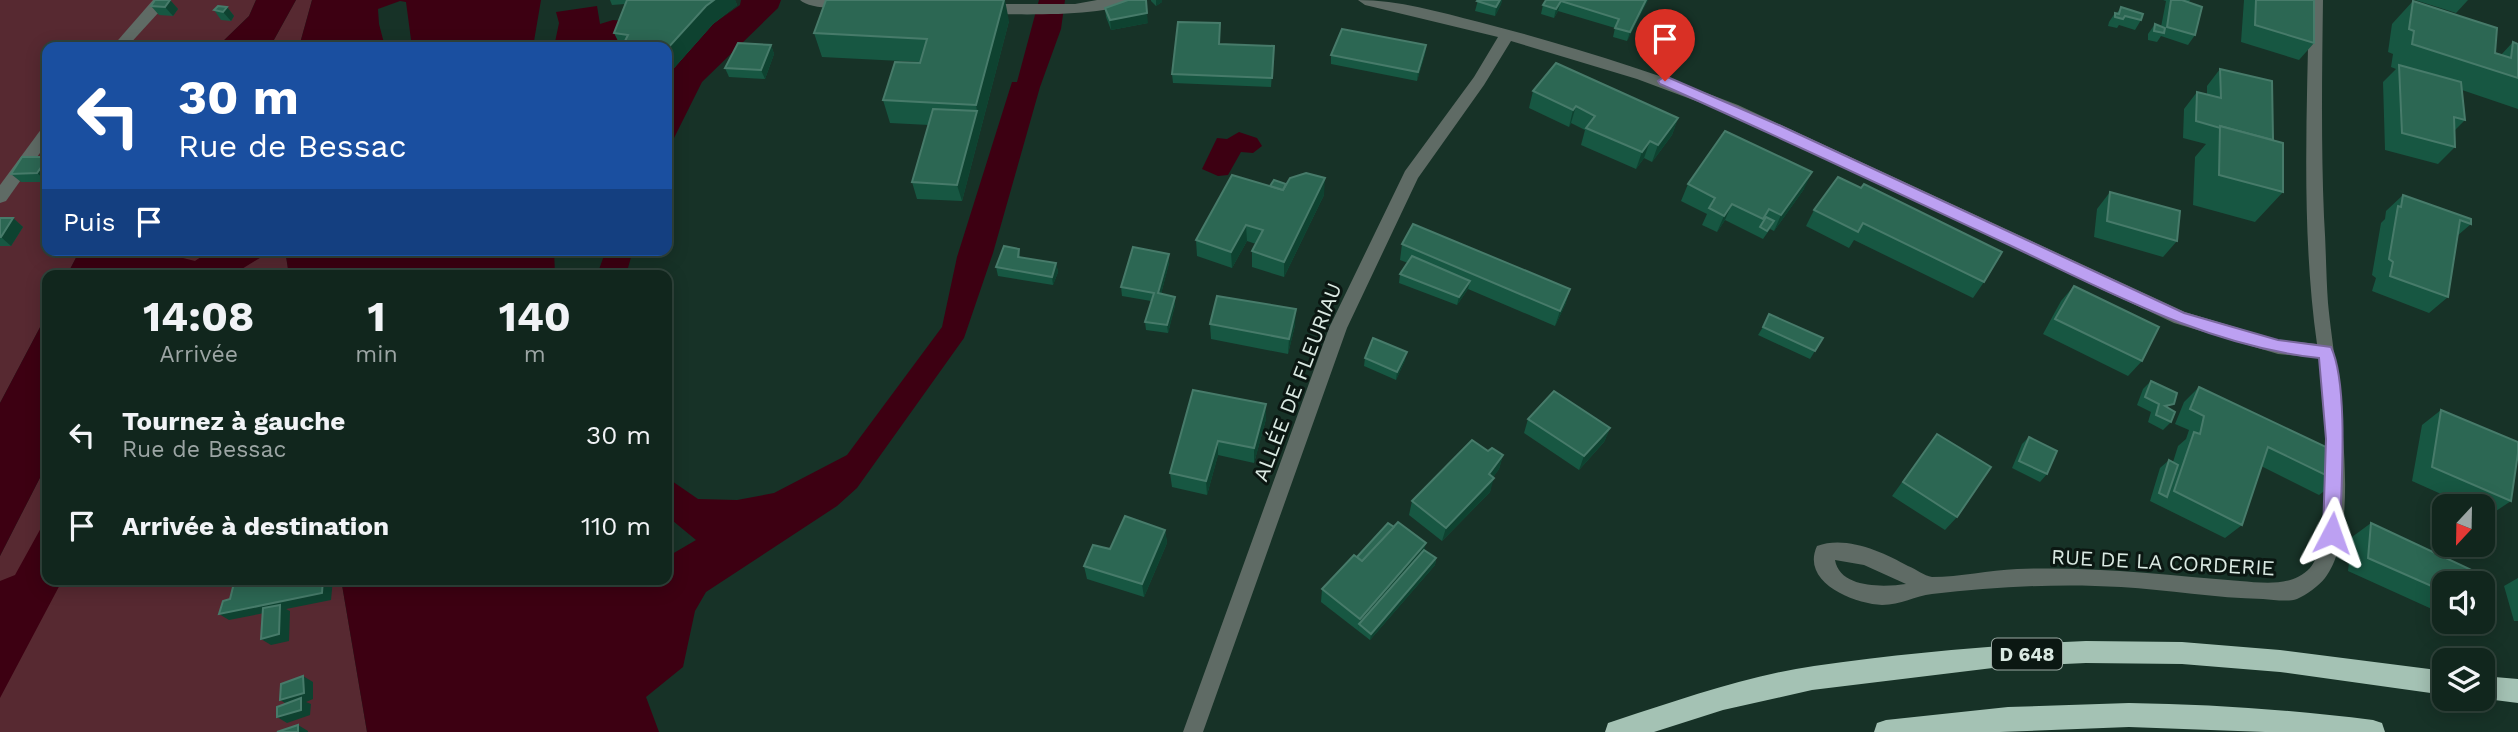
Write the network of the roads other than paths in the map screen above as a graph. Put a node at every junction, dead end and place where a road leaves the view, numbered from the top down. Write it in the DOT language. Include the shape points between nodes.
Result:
graph roads {
  1 [pos="163,0"];
  2 [pos="807,0"];
  3 [pos="1124,0"];
  4 [pos="1365,0"];
  5 [pos="2316,0"];
  6 [pos="861,3"];
  7 [pos="971,8"];
  8 [pos="1508,33"];
  9 [pos="123,42"];
  10 [pos="42,139"];
  11 [pos="0,197"];
  12 [pos="2326,352"];
  13 [pos="1927,586"];
  14 [pos="2432,681"];
  15 [pos="2495,689"];
  16 [pos="2495,691"];
  17 [pos="2518,691"];
  18 [pos="2518,696"];
  19 [pos="1193,732"];
  20 [pos="1617,732"];
  21 [pos="1886,732"];
  22 [pos="2373,732"];
  1 -- 9 [label="street"];
  2 -- 6 [label="street"];
  3 -- 7 [label="street" via="1075,9"];
  4 -- 8 [label="street"];
  5 -- 12 [label="street, RUE DE LA CORDERIE" via="2316,215"];
  8 -- 12 [label="street" via="1665,81 1721,104 2180,318 2278,347"];
  8 -- 19 [label="street, ALLÉE DE FLEURIAU" via="1411,175 1338,328"];
  10 -- 11 [label="street"];
  12 -- 13 [label="street, RUE DE LA CORDERIE" via="2334,439 2329,556 2316,575 2294,591 2120,578 2017,578"];
  14 -- 20 [label="highway, D 648" via="2182,653 2001,656 1812,678 1723,698"];
  15 -- 17 [label="highway"];
  16 -- 18 [label="highway"];
  21 -- 22 [label="highway" via="2036,716 2131,713 2227,716"];
}
